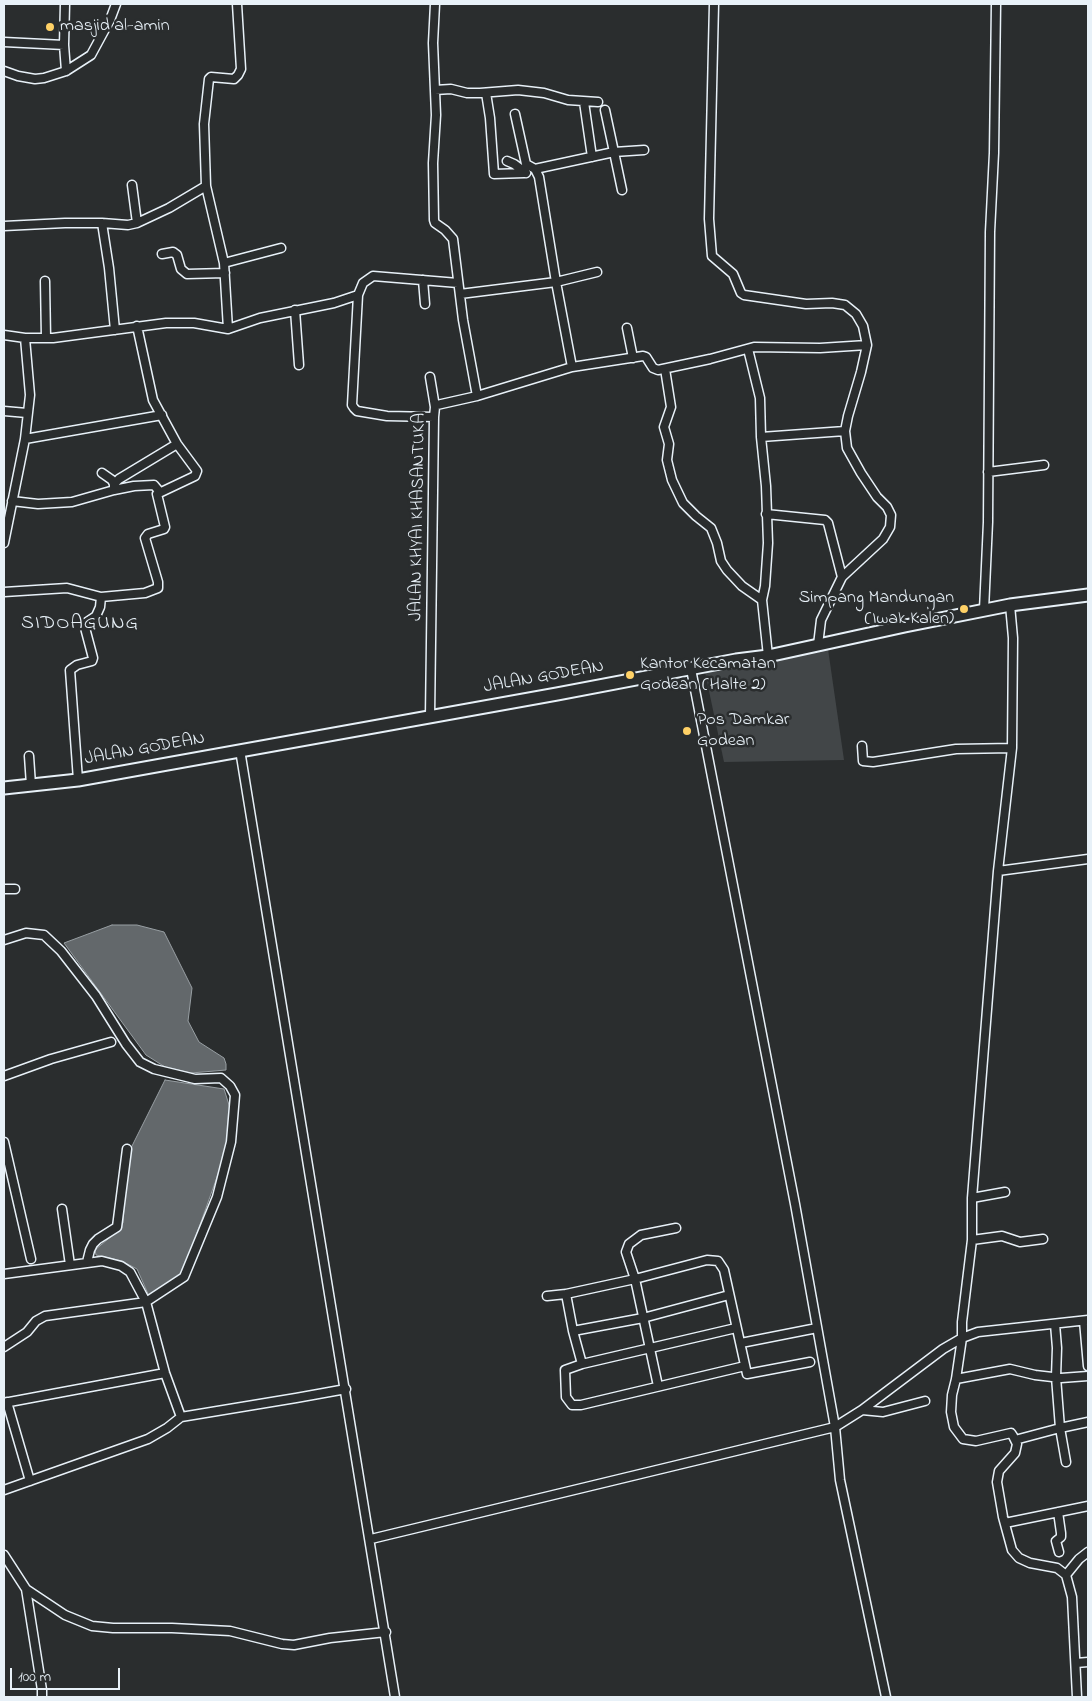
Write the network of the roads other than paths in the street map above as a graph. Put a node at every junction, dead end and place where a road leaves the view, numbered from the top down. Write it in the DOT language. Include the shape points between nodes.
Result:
graph roads {
  1 [pos="65,4"];
  2 [pos="116,4"];
  3 [pos="237,4"];
  4 [pos="435,4"];
  5 [pos="714,4"];
  6 [pos="996,4"];
  7 [pos="4,42"];
  8 [pos="64,45"];
  9 [pos="4,71"];
  10 [pos="66,72"];
  11 [pos="435,90"];
  12 [pos="486,92"];
  13 [pos="584,102"];
  14 [pos="598,102"];
  15 [pos="605,110"];
  16 [pos="514,114"];
  17 [pos="644,150"];
  18 [pos="614,152"];
  19 [pos="592,157"];
  20 [pos="507,161"];
  21 [pos="536,170"];
  22 [pos="524,174"];
  23 [pos="132,185"];
  24 [pos="206,186"];
  25 [pos="622,190"];
  26 [pos="102,223"];
  27 [pos="136,223"];
  28 [pos="4,226"];
  29 [pos="281,248"];
  30 [pos="162,254"];
  31 [pos="224,263"];
  32 [pos="597,272"];
  33 [pos="225,273"];
  34 [pos="423,280"];
  35 [pos="45,281"];
  36 [pos="556,282"];
  37 [pos="458,283"];
  38 [pos="460,294"];
  39 [pos="358,295"];
  40 [pos="426,304"];
  41 [pos="295,310"];
  42 [pos="137,326"];
  43 [pos="627,328"];
  44 [pos="115,330"];
  45 [pos="228,330"];
  46 [pos="4,335"];
  47 [pos="25,338"];
  48 [pos="46,338"];
  49 [pos="867,346"];
  50 [pos="748,349"];
  51 [pos="633,358"];
  52 [pos="299,365"];
  53 [pos="572,367"];
  54 [pos="665,369"];
  55 [pos="430,376"];
  56 [pos="477,396"];
  57 [pos="435,407"];
  58 [pos="4,411"];
  59 [pos="27,413"];
  60 [pos="162,415"];
  61 [pos="434,417"];
  62 [pos="845,431"];
  63 [pos="761,437"];
  64 [pos="25,439"];
  65 [pos="176,444"];
  66 [pos="1044,465"];
  67 [pos="988,472"];
  68 [pos="102,473"];
  69 [pos="114,487"];
  70 [pos="159,491"];
  71 [pos="12,501"];
  72 [pos="766,514"];
  73 [pos="6,516"];
  74 [pos="4,543"];
  75 [pos="842,577"];
  76 [pos="4,592"];
  77 [pos="1088,595"];
  78 [pos="101,597"];
  79 [pos="762,600"];
  80 [pos="1010,605"];
  81 [pos="984,610"];
  82 [pos="818,645"];
  83 [pos="768,656"];
  84 [pos="691,669"];
  85 [pos="430,717"];
  86 [pos="862,746"];
  87 [pos="1012,748"];
  88 [pos="240,750"];
  89 [pos="29,756"];
  90 [pos="78,780"];
  91 [pos="31,785"];
  92 [pos="4,788"];
  93 [pos="1088,859"];
  94 [pos="998,871"];
  95 [pos="4,889"];
  96 [pos="15,889"];
  97 [pos="4,940"];
  98 [pos="111,1042"];
  99 [pos="4,1076"];
  100 [pos="4,1145"];
  101 [pos="127,1150"];
  102 [pos="1005,1192"];
  103 [pos="972,1198"];
  104 [pos="62,1208"];
  105 [pos="676,1228"];
  106 [pos="1043,1239"];
  107 [pos="972,1240"];
  108 [pos="31,1259"];
  109 [pos="87,1262"];
  110 [pos="70,1265"];
  111 [pos="4,1274"];
  112 [pos="635,1279"];
  113 [pos="566,1294"];
  114 [pos="729,1295"];
  115 [pos="547,1296"];
  116 [pos="146,1302"];
  117 [pos="643,1318"];
  118 [pos="1086,1321"];
  119 [pos="1055,1324"];
  120 [pos="736,1328"];
  121 [pos="817,1328"];
  122 [pos="574,1332"];
  123 [pos="962,1338"];
  124 [pos="741,1344"];
  125 [pos="4,1347"];
  126 [pos="651,1349"];
  127 [pos="810,1362"];
  128 [pos="582,1364"];
  129 [pos="745,1366"];
  130 [pos="1088,1366"];
  131 [pos="165,1373"];
  132 [pos="1088,1376"];
  133 [pos="1056,1377"];
  134 [pos="956,1379"];
  135 [pos="658,1386"];
  136 [pos="346,1389"];
  137 [pos="925,1401"];
  138 [pos="5,1402"];
  139 [pos="862,1410"];
  140 [pos="181,1417"];
  141 [pos="1088,1422"];
  142 [pos="835,1427"];
  143 [pos="1060,1428"];
  144 [pos="1015,1440"];
  145 [pos="1066,1462"];
  146 [pos="30,1481"];
  147 [pos="4,1490"];
  148 [pos="1088,1506"];
  149 [pos="1058,1512"];
  150 [pos="1005,1523"];
  151 [pos="370,1539"];
  152 [pos="1059,1552"];
  153 [pos="1088,1552"];
  154 [pos="4,1555"];
  155 [pos="1066,1575"];
  156 [pos="26,1589"];
  157 [pos="386,1632"];
  158 [pos="1088,1662"];
  159 [pos="1076,1663"];
  160 [pos="42,1697"];
  161 [pos="396,1697"];
  162 [pos="886,1697"];
  163 [pos="1078,1697"];
  1 -- 8 [label="street"];
  2 -- 10 [label="street" via="91,55"];
  3 -- 24 [label="street" via="241,69 234,79 212,77 207,82 204,124"];
  4 -- 11 [label="street"];
  5 -- 49 [label="street" via="709,219 714,258 733,274 744,295 845,306 856,314 863,326"];
  6 -- 67 [label="street"];
  7 -- 8 [label="street"];
  8 -- 10 [label="street"];
  9 -- 10 [label="street" via="35,79"];
  11 -- 12 [label="street"];
  11 -- 37 [label="street" via="435,223 453,239"];
  12 -- 13 [label="street" via="529,91"];
  12 -- 22 [label="street" via="494,174"];
  13 -- 14 [label="street"];
  13 -- 19 [label="street"];
  15 -- 18 [label="street"];
  16 -- 21 [label="street" via="526,164"];
  17 -- 18 [label="street"];
  18 -- 19 [label="street"];
  18 -- 25 [label="street"];
  19 -- 21 [label="street"];
  20 -- 22 [label="street"];
  21 -- 22 [label="street"];
  21 -- 36 [label="street"];
  23 -- 27 [label="street"];
  24 -- 27 [label="street"];
  24 -- 31 [label="street"];
  26 -- 27 [label="street"];
  26 -- 28 [label="street"];
  26 -- 44 [label="street"];
  29 -- 31 [label="street"];
  30 -- 33 [label="street" via="173,252 177,255 181,269 187,274"];
  31 -- 33 [label="street"];
  32 -- 36 [label="street"];
  33 -- 45 [label="street"];
  34 -- 37 [label="street"];
  34 -- 39 [label="street" via="373,276 363,283"];
  34 -- 40 [label="street"];
  35 -- 48 [label="street"];
  36 -- 38 [label="street"];
  36 -- 53 [label="street"];
  37 -- 38 [label="street"];
  38 -- 56 [label="street"];
  39 -- 41 [label="street"];
  39 -- 61 [label="street" via="352,405 357,410 387,416"];
  41 -- 45 [label="street"];
  41 -- 52 [label="street"];
  42 -- 44 [label="street"];
  42 -- 45 [label="street" via="194,323"];
  42 -- 60 [label="street" via="153,400"];
  43 -- 51 [label="street"];
  44 -- 48 [label="street"];
  46 -- 47 [label="street"];
  47 -- 48 [label="street"];
  47 -- 59 [label="street" via="30,395"];
  49 -- 50 [label="street"];
  49 -- 62 [label="street"];
  50 -- 54 [label="street"];
  50 -- 63 [label="street" via="760,398"];
  51 -- 53 [label="street, JALAN KHYAI KHASANTUKA"];
  51 -- 54 [label="street" via="644,356 655,369"];
  53 -- 56 [label="street, JALAN KHYAI KHASANTUKA"];
  54 -- 79 [label="street" via="671,407 664,427 672,480 684,503 711,528 720,562 742,586"];
  55 -- 57 [label="street"];
  56 -- 57 [label="street, JALAN KHYAI KHASANTUKA"];
  57 -- 61 [label="street, JALAN KHYAI KHASANTUKA"];
  58 -- 59 [label="street"];
  59 -- 64 [label="street"];
  60 -- 64 [label="street"];
  60 -- 65 [label="street"];
  61 -- 85 [label="street, JALAN KHYAI KHASANTUKA"];
  62 -- 63 [label="street"];
  62 -- 75 [label="street" via="853,461 888,507 891,518 883,539"];
  63 -- 72 [label="street"];
  64 -- 71 [label="street"];
  65 -- 69 [label="street" via="119,480"];
  65 -- 70 [label="street" via="196,468 196,476"];
  66 -- 67 [label="street"];
  67 -- 81 [label="street"];
  68 -- 69 [label="street" via="112,480"];
  69 -- 70 [label="street" via="154,485"];
  69 -- 71 [label="street" via="72,502 38,504"];
  70 -- 78 [label="street" via="157,496 165,527 145,538 158,588 145,593"];
  71 -- 73 [label="street"];
  72 -- 75 [label="street" via="825,520"];
  72 -- 79 [label="street" via="768,542"];
  73 -- 74 [label="street"];
  75 -- 82 [label="street" via="821,620"];
  76 -- 78 [label="street" via="67,588"];
  77 -- 80 [label="main road, JALAN GODEAN"];
  78 -- 90 [label="street" via="96,616 84,624 92,662 70,670"];
  79 -- 83 [label="street"];
  80 -- 81 [label="main road, JALAN GODEAN"];
  80 -- 87 [label="street"];
  81 -- 82 [label="main road, JALAN GODEAN"];
  82 -- 83 [label="main road, JALAN GODEAN"];
  83 -- 84 [label="main road, JALAN GODEAN"];
  84 -- 85 [label="main road, JALAN GODEAN"];
  84 -- 121 [label="street"];
  85 -- 88 [label="main road, JALAN GODEAN"];
  86 -- 87 [label="street" via="863,761 873,762 956,750"];
  87 -- 94 [label="street"];
  88 -- 90 [label="main road, JALAN GODEAN"];
  88 -- 136 [label="street"];
  89 -- 91 [label="street"];
  90 -- 91 [label="main road, JALAN GODEAN"];
  91 -- 92 [label="main road, JALAN GODEAN"];
  93 -- 94 [label="street"];
  94 -- 103 [label="street"];
  95 -- 96 [label="street"];
  97 -- 116 [label="street" via="26,933 44,935 96,996 140,1062 154,1069 195,1079 221,1078 236,1095 231,1142 217,1197 184,1276"];
  98 -- 99 [label="street"];
  100 -- 108 [label="street"];
  101 -- 109 [label="street" via="117,1227 93,1244"];
  102 -- 103 [label="street"];
  103 -- 107 [label="street"];
  104 -- 110 [label="street"];
  105 -- 112 [label="street" via="641,1236 629,1244 626,1252"];
  106 -- 107 [label="street" via="1020,1242 1002,1236"];
  107 -- 123 [label="street"];
  109 -- 110 [label="street"];
  109 -- 116 [label="street" via="112,1263 130,1272"];
  110 -- 111 [label="street"];
  112 -- 113 [label="street"];
  112 -- 114 [label="street" via="708,1260 718,1261 724,1270"];
  112 -- 117 [label="street"];
  113 -- 115 [label="street"];
  113 -- 122 [label="street"];
  114 -- 117 [label="street"];
  114 -- 120 [label="street"];
  116 -- 125 [label="street" via="45,1316"];
  116 -- 131 [label="street"];
  117 -- 122 [label="street"];
  117 -- 126 [label="street"];
  118 -- 119 [label="street"];
  118 -- 130 [label="street"];
  119 -- 123 [label="street" via="978,1332"];
  119 -- 133 [label="street"];
  120 -- 124 [label="street"];
  120 -- 126 [label="street"];
  121 -- 124 [label="street"];
  121 -- 142 [label="street"];
  122 -- 128 [label="street"];
  123 -- 134 [label="street"];
  123 -- 139 [label="street"];
  124 -- 129 [label="street"];
  126 -- 128 [label="street"];
  126 -- 135 [label="street"];
  127 -- 129 [label="street" via="747,1374"];
  128 -- 135 [label="street" via="564,1370 566,1397 572,1405"];
  129 -- 135 [label="street"];
  131 -- 138 [label="street"];
  131 -- 140 [label="street"];
  132 -- 133 [label="street"];
  133 -- 134 [label="street" via="1010,1369"];
  133 -- 143 [label="street"];
  134 -- 144 [label="street" via="951,1412 954,1427 963,1439 976,1441 1011,1433"];
  136 -- 140 [label="street"];
  136 -- 151 [label="street"];
  137 -- 139 [label="street" via="883,1412"];
  138 -- 146 [label="street"];
  139 -- 142 [label="street"];
  140 -- 146 [label="street" via="148,1439"];
  141 -- 143 [label="street"];
  142 -- 151 [label="street"];
  142 -- 162 [label="street" via="840,1480"];
  143 -- 144 [label="street"];
  143 -- 145 [label="street"];
  144 -- 150 [label="street" via="1015,1453 999,1470 997,1482"];
  146 -- 147 [label="street"];
  148 -- 149 [label="street"];
  149 -- 150 [label="street"];
  149 -- 152 [label="street" via="1061,1537 1056,1541"];
  150 -- 155 [label="street" via="1012,1550 1019,1558 1030,1564 1057,1568"];
  151 -- 157 [label="street"];
  153 -- 155 [label="street"];
  154 -- 156 [label="street"];
  155 -- 159 [label="street" via="1072,1597"];
  156 -- 157 [label="street" via="65,1615 92,1626 230,1630 294,1645"];
  156 -- 160 [label="street"];
  157 -- 161 [label="street"];
  158 -- 159 [label="street"];
  159 -- 163 [label="street"];
}
